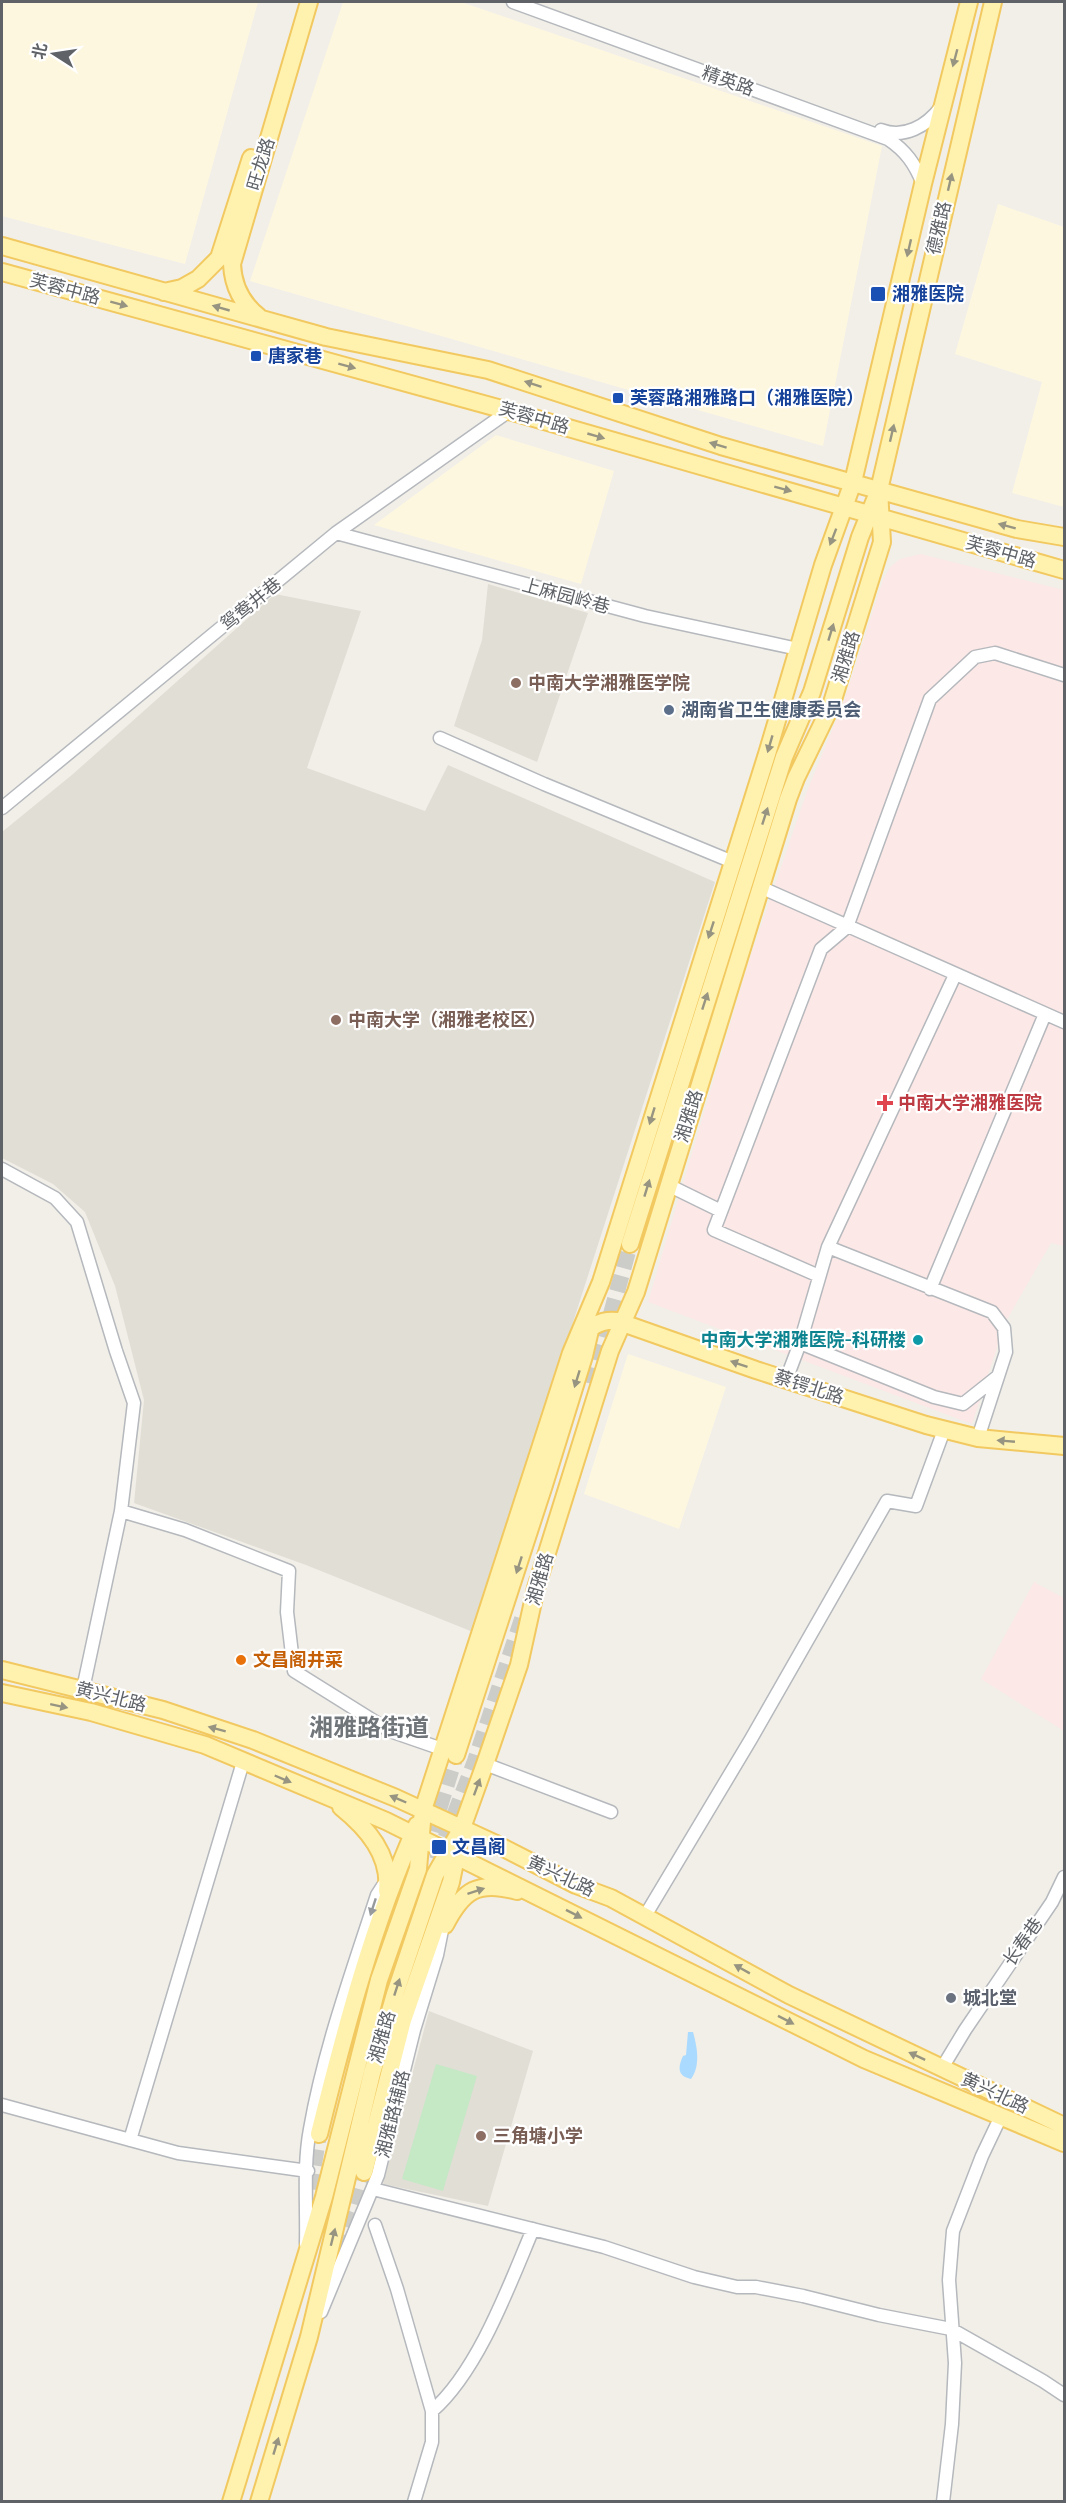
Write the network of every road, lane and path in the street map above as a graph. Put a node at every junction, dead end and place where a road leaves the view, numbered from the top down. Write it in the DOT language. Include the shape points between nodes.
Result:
graph roads {
  1 [pos="297,2"];
  2 [pos="309,2"];
  3 [pos="513,2"];
  4 [pos="531,2"];
  5 [pos="969,2"];
  6 [pos="993,2"];
  7 [pos="943,104"];
  8 [pos="923,184"];
  9 [pos="2,246"];
  10 [pos="2,272"];
  11 [pos="165,292"];
  12 [pos="262,320"];
  13 [pos="509,411"];
  14 [pos="854,482"];
  15 [pos="879,490"];
  16 [pos="845,507"];
  17 [pos="875,516"];
  18 [pos="336,533"];
  19 [pos="1065,537"];
  20 [pos="1065,570"];
  21 [pos="798,649"];
  22 [pos="1065,675"];
  23 [pos="440,738"];
  24 [pos="2,808"];
  25 [pos="733,862"];
  26 [pos="760,887"];
  27 [pos="847,927"];
  28 [pos="955,975"];
  29 [pos="1045,1014"];
  30 [pos="1065,1022"];
  31 [pos="2,1169"];
  32 [pos="668,1185"];
  33 [pos="721,1211"];
  34 [pos="630,1244"];
  35 [pos="828,1247"];
  36 [pos="819,1276"];
  37 [pos="601,1282"];
  38 [pos="930,1289"];
  39 [pos="622,1322"];
  40 [pos="590,1328"];
  41 [pos="800,1343"];
  42 [pos="571,1353"];
  43 [pos="998,1376"];
  44 [pos="786,1380"];
  45 [pos="944,1430"];
  46 [pos="978,1438"];
  47 [pos="1065,1446"];
  48 [pos="122,1511"];
  49 [pos="2,1670"];
  50 [pos="84,1689"];
  51 [pos="2,1693"];
  52 [pos="450,1752"];
  53 [pos="243,1762"];
  54 [pos="485,1764"];
  55 [pos="332,1799"];
  56 [pos="423,1810"];
  57 [pos="611,1812"];
  58 [pos="462,1828"];
  59 [pos="417,1836"];
  60 [pos="452,1853"];
  61 [pos="402,1857"];
  62 [pos="1065,1877"];
  63 [pos="387,1880"];
  64 [pos="451,1882"];
  65 [pos="545,1899"];
  66 [pos="386,1905"];
  67 [pos="645,1916"];
  68 [pos="442,1930"];
  69 [pos="421,1971"];
  70 [pos="942,2068"];
  71 [pos="2,2105"];
  72 [pos="1001,2116"];
  73 [pos="1065,2126"];
  74 [pos="319,2134"];
  75 [pos="130,2140"];
  76 [pos="1065,2143"];
  77 [pos="308,2171"];
  78 [pos="364,2172"];
  79 [pos="373,2189"];
  80 [pos="375,2225"];
  81 [pos="533,2229"];
  82 [pos="305,2253"];
  83 [pos="951,2329"];
  84 [pos="309,2337"];
  85 [pos="1065,2395"];
  86 [pos="432,2411"];
  87 [pos="231,2502"];
  88 [pos="259,2502"];
  89 [pos="414,2502"];
  90 [pos="943,2502"];
  1 -- 11 [label="main road, 旺龙路" via="219,258 198,279"];
  2 -- 12 [label="main road, 旺龙路" via="232,264 239,295"];
  3 -- 8 [label="street, 精英路" via="888,139 908,154"];
  4 -- 7 [label="street, 精英路" via="885,132 913,130 933,118"];
  5 -- 7 [label="main road, 德雅路, one-way"];
  15 -- 6 [label="main road, 德雅路, one-way"];
  7 -- 8 [label="main road, 德雅路"];
  8 -- 14 [label="main road, 德雅路, one-way"];
  9 -- 11 [label="main road, 芙蓉中路"];
  10 -- 13 [label="main road, 芙蓉中路, one-way"];
  12 -- 11 [label="main road, 芙蓉中路, one-way"];
  14 -- 12 [label="main road, 芙蓉中路, one-way" via="721,446 489,370"];
  13 -- 16 [label="main road, 芙蓉中路, one-way"];
  13 -- 18 [label="street, 鸳鸯井巷"];
  14 -- 15 [label="main road, 芙蓉中路"];
  14 -- 16 [label="main road, 湘雅路"];
  15 -- 17 [label="main road, 湘雅路"];
  19 -- 15 [label="main road, 芙蓉中路, one-way" via="1017,529"];
  16 -- 17 [label="main road, 芙蓉中路"];
  16 -- 21 [label="main road, 湘雅路, one-way"];
  17 -- 20 [label="main road, 芙蓉中路"];
  17 -- 26 [label="main road, 湘雅路" via="882,542 831,706 796,778"];
  34 -- 17 [label="main road, 湘雅路, one-way" via="784,757 812,692 860,537"];
  18 -- 21 [label="street, 上麻园岭巷" via="645,616"];
  18 -- 24 [label="street, 鸳鸯井巷"];
  21 -- 25 [label="main road, 湘雅路, one-way"];
  22 -- 27 [label="street" via="995,653 975,657 930,699"];
  23 -- 25 [label="street"];
  25 -- 37 [label="main road, 湘雅路, one-way"];
  26 -- 27 [label="street"];
  26 -- 32 [label="main road, 湘雅路"];
  27 -- 28 [label="street"];
  27 -- 33 [label="street" via="821,949"];
  28 -- 29 [label="street"];
  28 -- 35 [label="street"];
  29 -- 30 [label="street"];
  29 -- 38 [label="street"];
  31 -- 48 [label="street" via="55,1198 77,1222 134,1403"];
  32 -- 33 [label="street"];
  32 -- 39 [label="main road, 湘雅路" via="636,1292"];
  33 -- 36 [label="street" via="714,1230"];
  35 -- 36 [label="street"];
  35 -- 38 [label="street"];
  36 -- 41 [label="street"];
  37 -- 40 [label="main road, 湘雅路"];
  37 -- 42 [label="main road, 湘雅路"];
  38 -- 43 [label="street" via="992,1312 1004,1328 1006,1352"];
  39 -- 40 [label="main road, 蔡锷北路" via="609,1320"];
  44 -- 39 [label="main road, 蔡锷北路, one-way"];
  39 -- 54 [label="main road, 湘雅路" via="536,1588 519,1665"];
  40 -- 42 [label="main road"];
  40 -- 52 [label="main road, 湘雅路, one-way" via="544,1485"];
  41 -- 43 [label="street" via="934,1397 963,1404"];
  41 -- 44 [label="street"];
  42 -- 52 [label="main road, 湘雅路"];
  43 -- 46 [label="street"];
  44 -- 45 [label="main road, 蔡锷北路"];
  45 -- 46 [label="main road, 蔡锷北路"];
  45 -- 67 [label="street" via="916,1506 886,1501"];
  47 -- 46 [label="main road, 蔡锷北路, one-way"];
  48 -- 50 [label="street"];
  48 -- 52 [label="street" via="185,1530 289,1571 287,1612 294,1671 390,1731"];
  49 -- 50 [label="main road, 黄兴北路"];
  56 -- 50 [label="main road, 黄兴北路, one-way" via="253,1740"];
  51 -- 53 [label="main road, 黄兴北路, one-way" via="91,1712 205,1745"];
  52 -- 56 [label="main road, 湘雅路"];
  53 -- 55 [label="main road, 黄兴北路, one-way"];
  53 -- 75 [label="street"];
  54 -- 57 [label="street"];
  58 -- 54 [label="main road, 湘雅路, one-way"];
  55 -- 59 [label="main road, 黄兴北路"];
  55 -- 63 [label="main road" via="374,1841 383,1858"];
  56 -- 58 [label="main road, 黄兴北路"];
  56 -- 59 [label="main road, 湘雅路"];
  58 -- 60 [label="main road, 湘雅路"];
  58 -- 67 [label="main road, 黄兴北路"];
  59 -- 60 [label="main road, 黄兴北路"];
  59 -- 61 [label="main road"];
  59 -- 82 [label="main road, 湘雅路" via="418,1869 379,1980 324,2197"];
  60 -- 64 [label="main road"];
  60 -- 65 [label="main road, 黄兴北路"];
  84 -- 60 [label="main road, 湘雅路, one-way" via="382,2036 432,1886"];
  61 -- 63 [label="street"];
  61 -- 66 [label="main road"];
  62 -- 70 [label="street, 长春巷"];
  63 -- 66 [label="main road"];
  63 -- 77 [label="street, one-way" via="377,1895 336,2023 310,2130"];
  64 -- 68 [label="street, 湘雅路辅路"];
  64 -- 69 [label="main road"];
  68 -- 65 [label="main road, one-way" via="457,1903 474,1890 497,1887"];
  65 -- 72 [label="main road, 黄兴北路, one-way" via="864,2060"];
  66 -- 74 [label="main road" via="355,2000"];
  70 -- 67 [label="main road, 黄兴北路, one-way" via="789,1995"];
  68 -- 69 [label="main road"];
  68 -- 79 [label="street, 湘雅路辅路"];
  69 -- 78 [label="main road" via="394,2052"];
  70 -- 73 [label="main road, 黄兴北路"];
  71 -- 75 [label="street"];
  72 -- 76 [label="main road, 黄兴北路"];
  72 -- 83 [label="street" via="952,2231"];
  75 -- 77 [label="street" via="178,2152"];
  77 -- 82 [label="street"];
  79 -- 81 [label="street"];
  79 -- 84 [label="street, 湘雅路辅路"];
  80 -- 86 [label="street"];
  81 -- 83 [label="street" via="604,2247 693,2277"];
  81 -- 86 [label="street" via="476,2353 449,2397"];
  82 -- 87 [label="main road, 湘雅路"];
  83 -- 85 [label="street"];
  83 -- 90 [label="street" via="955,2362"];
  88 -- 84 [label="main road, 湘雅路, one-way"];
  86 -- 89 [label="street" via="432,2442"];
}
